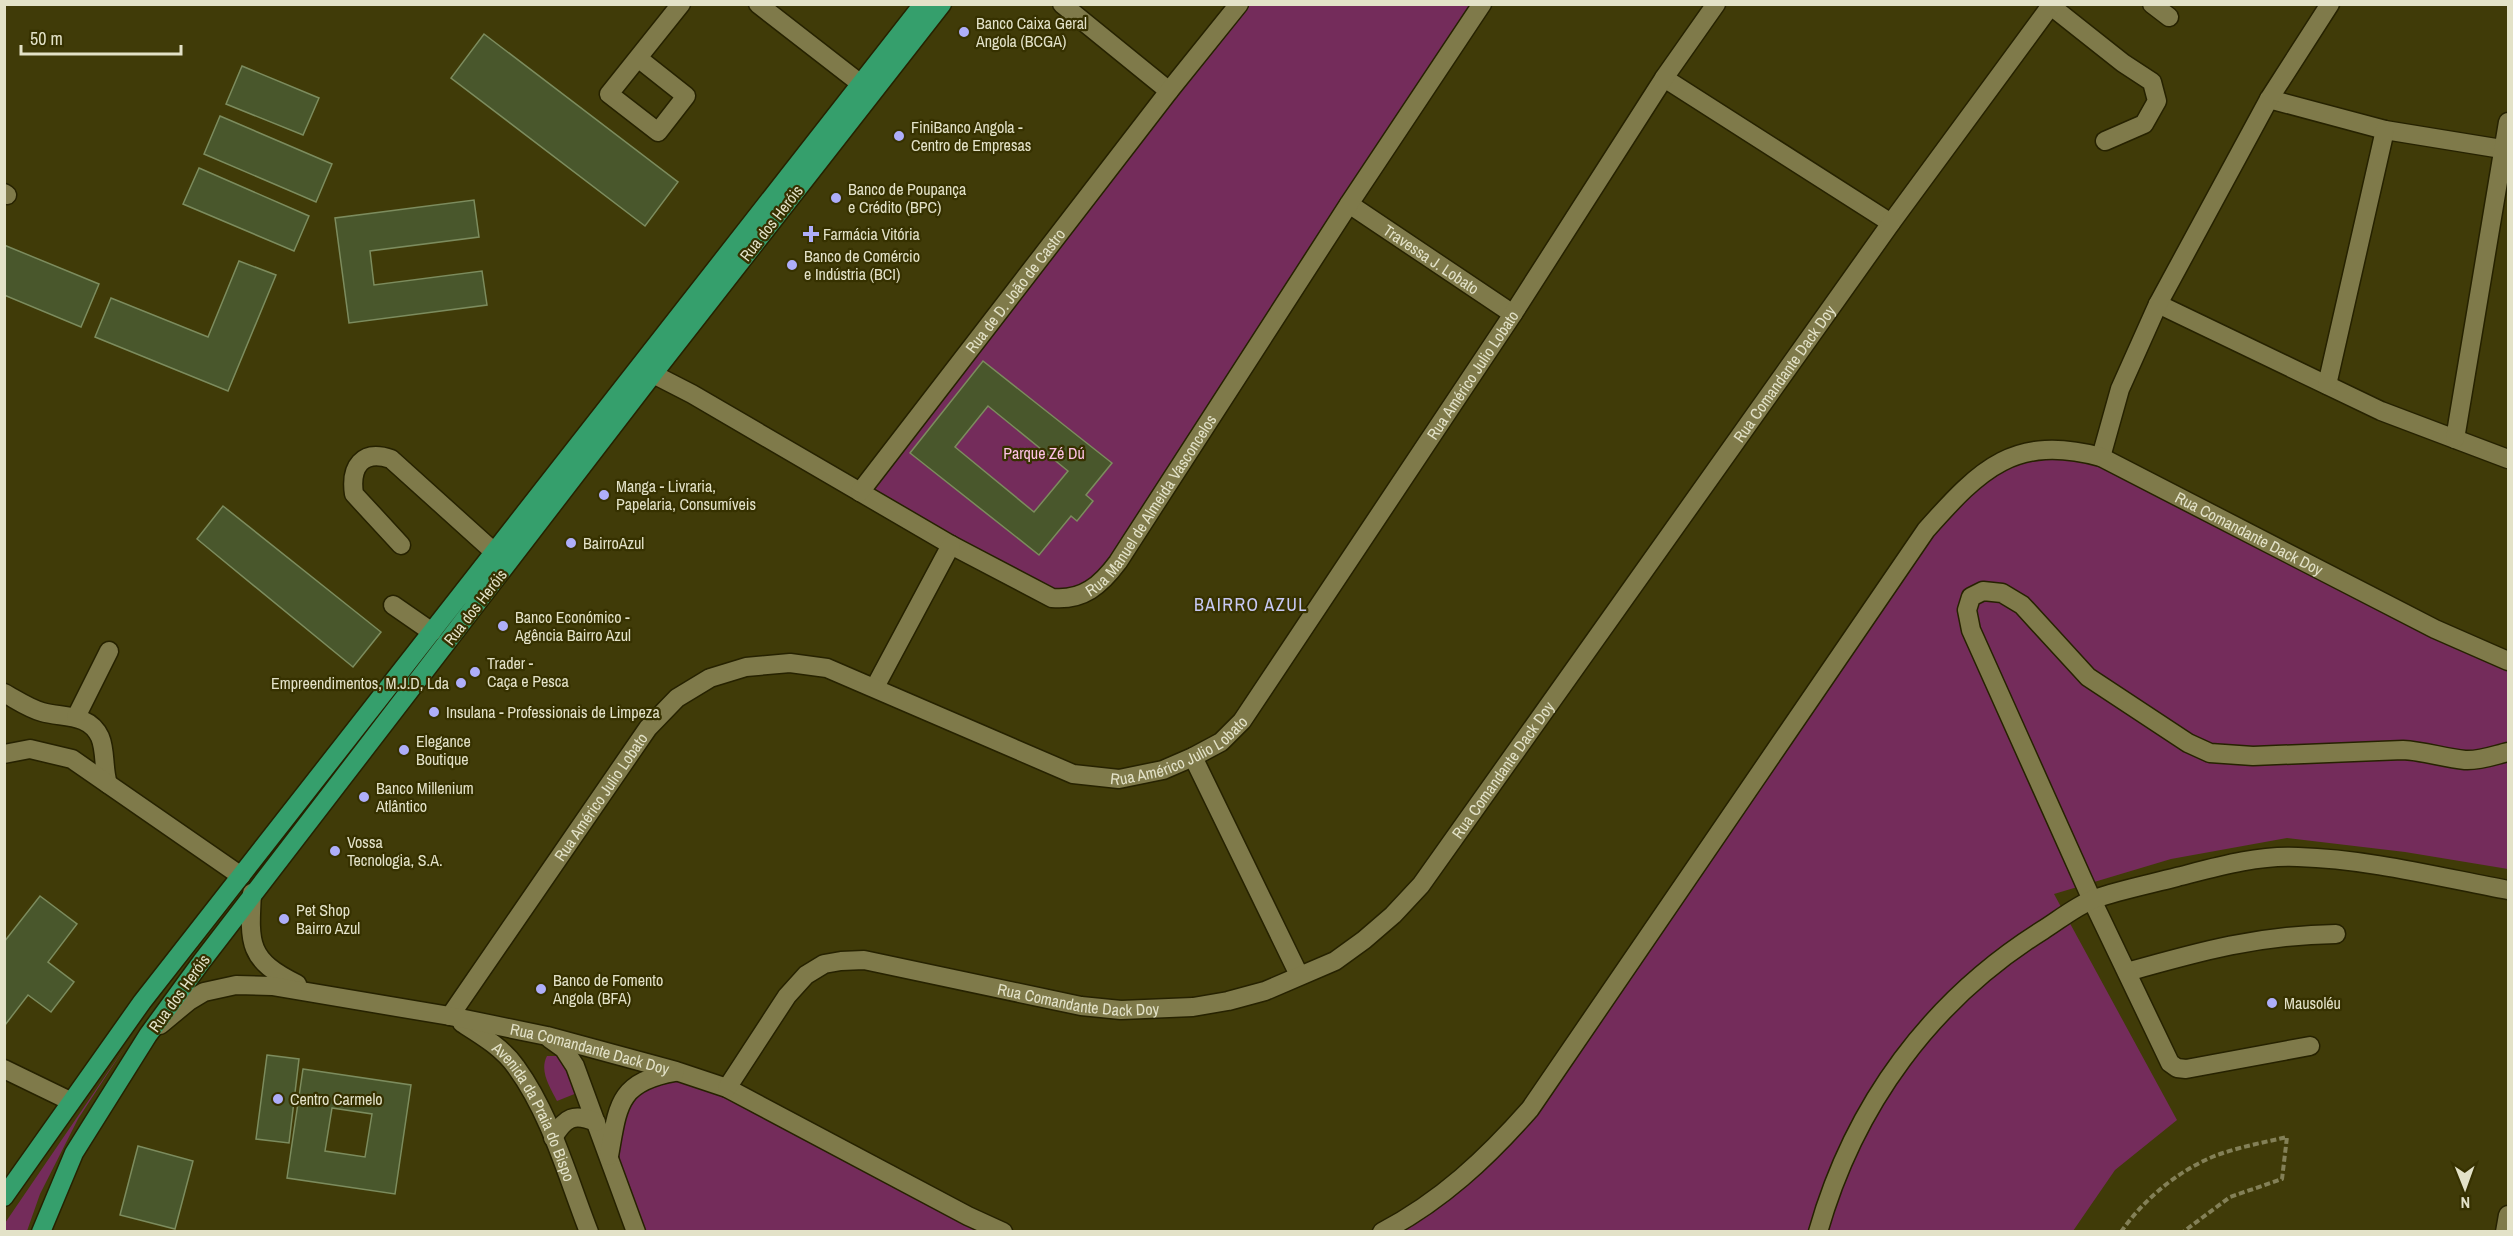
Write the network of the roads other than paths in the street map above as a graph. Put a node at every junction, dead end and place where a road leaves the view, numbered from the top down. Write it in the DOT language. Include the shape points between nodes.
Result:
graph roads {
  1 [pos="681,4"];
  2 [pos="758,4"];
  3 [pos="923,4"];
  4 [pos="942,4"];
  5 [pos="1062,4"];
  6 [pos="1239,4"];
  7 [pos="1482,4"];
  8 [pos="1716,4"];
  9 [pos="2152,4"];
  10 [pos="2330,4"];
  11 [pos="2051,5"];
  12 [pos="2169,17"];
  13 [pos="638,58"];
  14 [pos="1664,78"];
  15 [pos="861,84"];
  16 [pos="1169,91"];
  17 [pos="2269,99"];
  18 [pos="2508,122"];
  19 [pos="2385,130"];
  20 [pos="2105,141"];
  21 [pos="2506,150"];
  22 [pos="1349,204"];
  23 [pos="1891,223"];
  24 [pos="2158,304"];
  25 [pos="1513,314"];
  26 [pos="653,374"];
  27 [pos="2327,385"];
  28 [pos="2455,439"];
  29 [pos="2508,455"];
  30 [pos="2101,457"];
  31 [pos="861,492"];
  32 [pos="401,545"];
  33 [pos="951,545"];
  34 [pos="493,550"];
  35 [pos="393,605"];
  36 [pos="432,632"];
  37 [pos="2508,648"];
  38 [pos="2480,649"];
  39 [pos="109,651"];
  40 [pos="2508,662"];
  41 [pos="875,687"];
  42 [pos="4,693"];
  43 [pos="76,717"];
  44 [pos="2508,752"];
  45 [pos="4,754"];
  46 [pos="1193,758"];
  47 [pos="108,784"];
  48 [pos="241,876"];
  49 [pos="2508,890"];
  50 [pos="252,893"];
  51 [pos="2092,900"];
  52 [pos="2336,934"];
  53 [pos="2127,972"];
  54 [pos="1299,975"];
  55 [pos="309,991"];
  56 [pos="450,1016"];
  57 [pos="148,1035"];
  58 [pos="547,1036"];
  59 [pos="2310,1046"];
  60 [pos="4,1069"];
  61 [pos="676,1071"];
  62 [pos="727,1088"];
  63 [pos="70,1101"];
  64 [pos="596,1122"];
  65 [pos="553,1138"];
  66 [pos="608,1157"];
  67 [pos="4,1197"];
  68 [pos="2508,1215"];
  69 [pos="582,1227"];
  70 [pos="41,1232"];
  71 [pos="636,1232"];
  72 [pos="1003,1232"];
  73 [pos="1382,1232"];
  74 [pos="1818,1232"];
  75 [pos="2505,1232"];
  1 -- 13 [label="street"];
  2 -- 15 [label="street"];
  3 -- 15 [label="main road, Rua dos Heróis"];
  4 -- 26 [label="main road, Rua dos Heróis"];
  5 -- 16 [label="street"];
  6 -- 16 [label="street, Rua de D. João de Castro"];
  7 -- 22 [label="street, Rua Manuel de Almeida Vasconcelos"];
  8 -- 14 [label="street, Rua Américo Julio Lobato"];
  9 -- 12 [label="street"];
  10 -- 17 [label="street"];
  11 -- 20 [label="street" via="2152,82 2157,101 2144,124"];
  11 -- 23 [label="street, Rua Comandante Dack Doy"];
  14 -- 23 [label="street"];
  14 -- 25 [label="street, Rua Américo Julio Lobato"];
  15 -- 34 [label="main road, Rua dos Heróis"];
  16 -- 31 [label="street, Rua de D. João de Castro"];
  17 -- 19 [label="street"];
  17 -- 24 [label="street"];
  18 -- 21 [label="street"];
  19 -- 21 [label="street"];
  19 -- 27 [label="street"];
  21 -- 28 [label="street"];
  22 -- 25 [label="street, Travessa J. Lobato"];
  22 -- 33 [label="street, Rua Manuel de Almeida Vasconcelos" via="1104,581 1079,596 1052,597"];
  23 -- 54 [label="street, Rua Comandante Dack Doy" via="1421,885 1364,940 1335,961"];
  24 -- 27 [label="street"];
  24 -- 30 [label="street" via="2120,389"];
  25 -- 46 [label="street, Rua Américo Julio Lobato" via="1242,721 1221,742"];
  26 -- 31 [label="street, Rua Manuel de Almeida Vasconcelos"];
  26 -- 50 [label="main road, Rua dos Heróis"];
  27 -- 28 [label="street"];
  28 -- 29 [label="street"];
  30 -- 38 [label="street, Rua Comandante Dack Doy"];
  30 -- 73 [label="street, Rua Comandante Dack Doy" via="2055,448 2017,454 1986,472 1945,508 1919,540 1530,1109 1472,1171"];
  31 -- 33 [label="street, Rua Manuel de Almeida Vasconcelos"];
  32 -- 34 [label="street" via="354,494 355,470 369,457 391,459"];
  33 -- 41 [label="street"];
  34 -- 36 [label="main road, Rua dos Heróis"];
  35 -- 36 [label="street"];
  36 -- 48 [label="main road, Rua dos Heróis"];
  37 -- 38 [label="street"];
  38 -- 40 [label="street, Rua Comandante Dack Doy"];
  39 -- 43 [label="street"];
  41 -- 46 [label="street, Rua Américo Julio Lobato" via="1073,774 1119,779 1163,770"];
  41 -- 56 [label="street, Rua Américo Julio Lobato" via="827,668 790,663 746,667 710,678 677,698 648,728"];
  42 -- 43 [label="street" via="43,713"];
  43 -- 47 [label="street" via="90,724 100,738"];
  44 -- 51 [label="street" via="2465,760 2403,750 2253,756 2210,753 2188,743 2088,677 2022,605 2002,593 1983,591 1971,597 1967,610 1971,630"];
  45 -- 47 [label="street" via="30,749 52,753 72,759"];
  46 -- 54 [label="street"];
  47 -- 48 [label="street"];
  48 -- 63 [label="main road, Rua dos Heróis" via="141,1002"];
  49 -- 51 [label="street" via="2360,863 2296,857 2243,861"];
  50 -- 55 [label="street, Rua Comandante Dack Doy" via="250,927 255,948 273,972"];
  50 -- 57 [label="main road, Rua dos Heróis"];
  51 -- 53 [label="street"];
  51 -- 74 [label="street" via="2009,951 1932,1022 1889,1074 1856,1130 1827,1199"];
  52 -- 53 [label="street" via="2252,940"];
  53 -- 59 [label="street" via="2170,1063 2177,1068"];
  54 -- 62 [label="street, Rua Comandante Dack Doy" via="1265,991 1228,1001 1162,1010 1121,1010 1081,1006 864,960 833,962 806,975 787,996"];
  55 -- 56 [label="street, Rua Comandante Dack Doy"];
  55 -- 57 [label="street, Rua Comandante Dack Doy" via="272,986 220,987 189,1001"];
  56 -- 58 [label="street, Rua Comandante Dack Doy"];
  56 -- 65 [label="street, Avenida da Praia do Bispo" via="486,1038 515,1065"];
  57 -- 70 [label="main road, Rua dos Heróis" via="74,1153"];
  58 -- 61 [label="street, Rua Comandante Dack Doy"];
  58 -- 64 [label="street" via="564,1049 575,1066"];
  60 -- 63 [label="street"];
  61 -- 62 [label="street, Rua Comandante Dack Doy"];
  61 -- 66 [label="street" via="645,1080 628,1091 616,1116"];
  62 -- 72 [label="street, Rua Comandante Dack Doy"];
  63 -- 67 [label="main road, Rua dos Heróis"];
  64 -- 65 [label="street" via="584,1117 571,1118 561,1124"];
  64 -- 66 [label="street"];
  65 -- 69 [label="street, Avenida da Praia do Bispo"];
  66 -- 71 [label="street"];
  68 -- 75 [label="street"];
}
